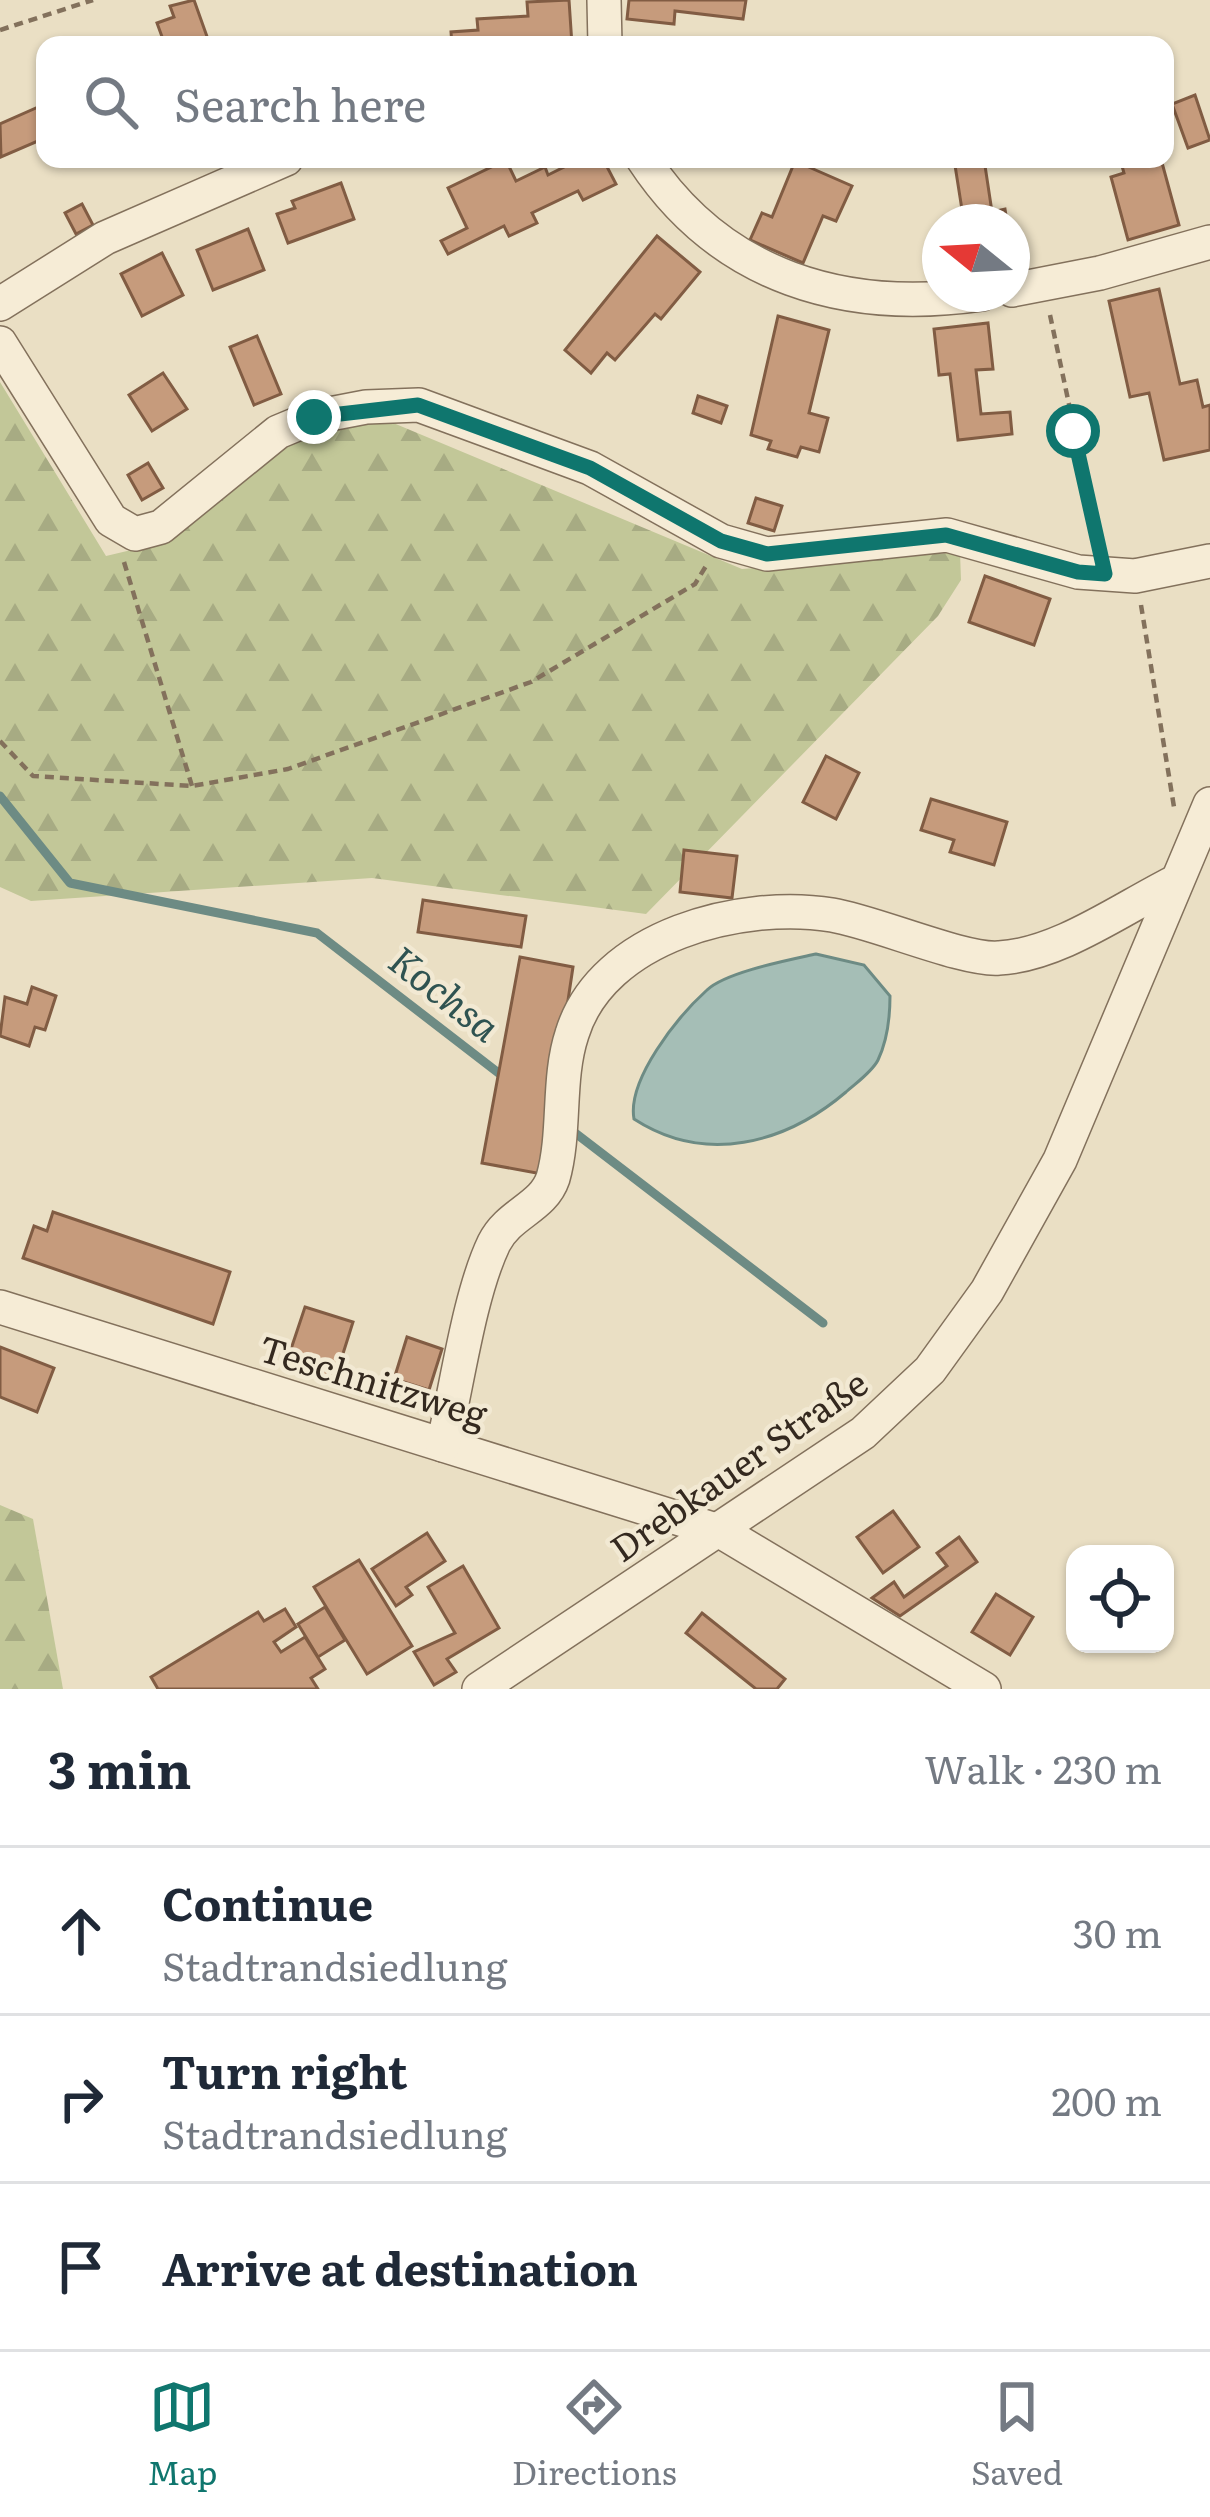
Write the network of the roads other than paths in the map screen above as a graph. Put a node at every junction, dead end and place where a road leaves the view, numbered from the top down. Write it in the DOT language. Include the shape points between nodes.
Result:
graph roads {
  1 [pos="604,0"];
  2 [pos="605,36"];
  3 [pos="265,168"];
  4 [pos="652,168"];
  5 [pos="1210,242"];
  6 [pos="1030,287"];
  7 [pos="922,297"];
  8 [pos="0,304"];
  9 [pos="0,343"];
  10 [pos="1210,561"];
  11 [pos="1210,804"];
  12 [pos="1178,872"];
  13 [pos="0,1307"];
  14 [pos="442,1445"];
  15 [pos="722,1532"];
  16 [pos="478,1689"];
  17 [pos="984,1689"];
  1 -- 2 [label="street"];
  3 -- 8 [label="street" via="106,238"];
  4 -- 7 [label="street" via="708,235 776,275 873,299"];
  5 -- 6 [label="street"];
  9 -- 10 [label="street" via="111,520 135,535 161,527 278,432 314,417 418,405 590,468 721,541 767,554 946,535 1078,572 1120,575"];
  11 -- 12 [label="street, Drebkauer Straße"];
  12 -- 14 [label="street" via="1040,949 996,959 832,915 762,911 675,931 644,949 602,985 572,1032 552,1181 536,1204 505,1221 489,1254"];
  12 -- 15 [label="street, Drebkauer Straße" via="1060,1160 987,1291 930,1370 863,1433"];
  13 -- 14 [label="street, Teschnitzweg"];
  14 -- 15 [label="street, Teschnitzweg"];
  15 -- 16 [label="street, Drebkauer Straße"];
  15 -- 17 [label="street, Teschnitzweg"];
}
